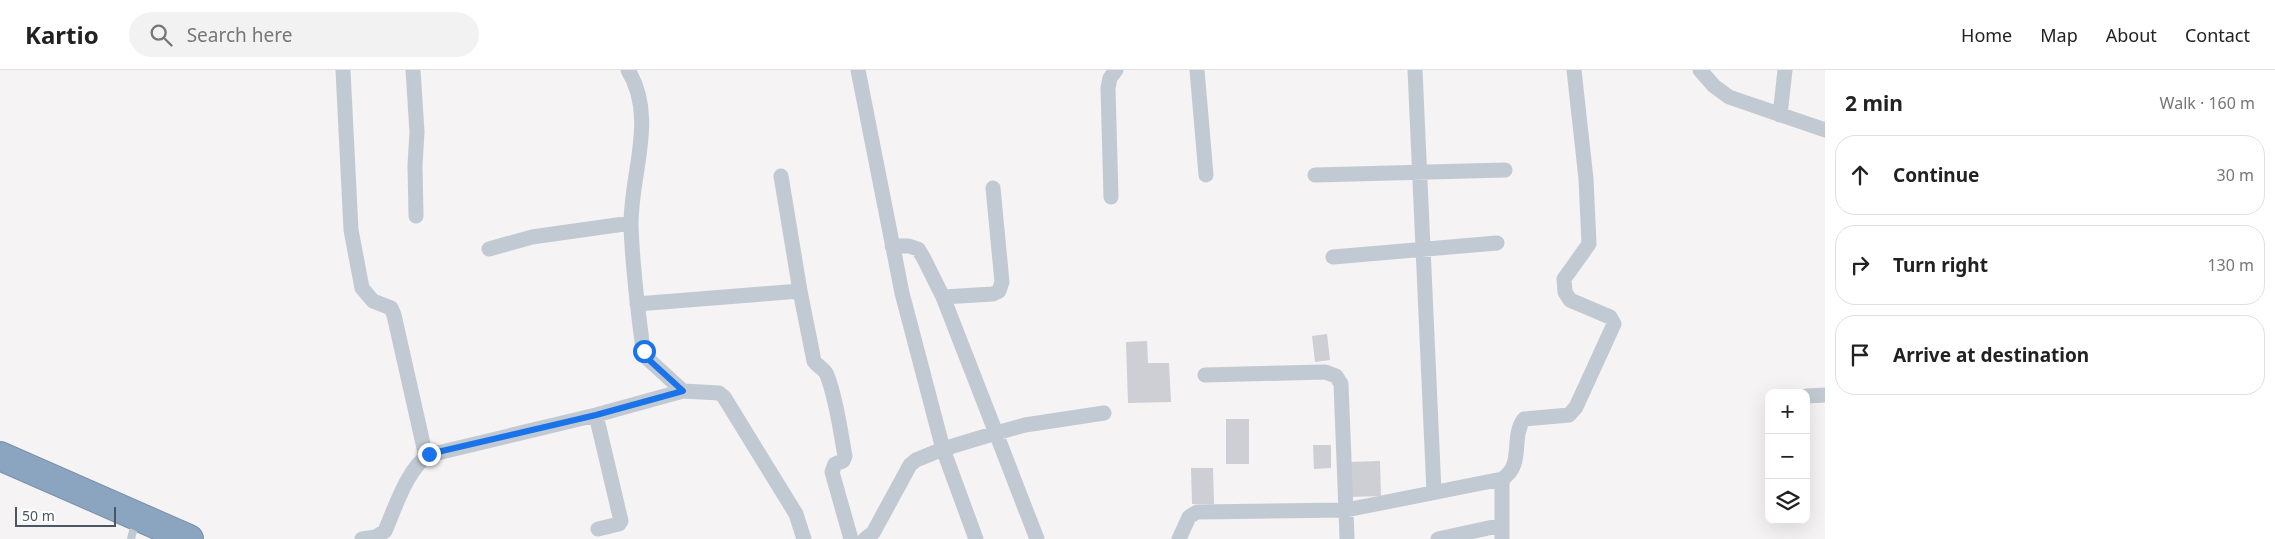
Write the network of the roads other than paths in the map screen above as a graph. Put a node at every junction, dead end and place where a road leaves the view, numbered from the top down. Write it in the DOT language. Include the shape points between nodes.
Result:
graph roads {
  1 [pos="343,70"];
  2 [pos="413,70"];
  3 [pos="628,70"];
  4 [pos="858,70"];
  5 [pos="1116,70"];
  6 [pos="1197,70"];
  7 [pos="1415,70"];
  8 [pos="1574,70"];
  9 [pos="1700,70"];
  10 [pos="1785,70"];
  11 [pos="1780,115"];
  12 [pos="1825,130"];
  13 [pos="1504,170"];
  14 [pos="1420,171"];
  15 [pos="1315,174"];
  16 [pos="1206,175"];
  17 [pos="781,176"];
  18 [pos="994,188"];
  19 [pos="1110,197"];
  20 [pos="416,216"];
  21 [pos="632,223"];
  22 [pos="1497,243"];
  23 [pos="892,246"];
  24 [pos="489,249"];
  25 [pos="1423,249"];
  26 [pos="1332,257"];
  27 [pos="800,291"];
  28 [pos="943,297"];
  29 [pos="638,304"];
  30 [pos="1205,375"];
  31 [pos="683,391"];
  32 [pos="1825,395"];
  33 [pos="1810,396"];
  34 [pos="1104,413"];
  35 [pos="596,415"];
  36 [pos="996,433"];
  37 [pos="943,449"];
  38 [pos="0,456"];
  39 [pos="426,457"];
  40 [pos="0,473"];
  41 [pos="1502,479"];
  42 [pos="1434,492"];
  43 [pos="1346,510"];
  44 [pos="598,529"];
  45 [pos="1502,532"];
  46 [pos="138,536"];
  47 [pos="189,539"];
  48 [pos="362,539"];
  49 [pos="804,539"];
  50 [pos="851,539"];
  51 [pos="865,539"];
  52 [pos="976,539"];
  53 [pos="1037,539"];
  54 [pos="1179,539"];
  55 [pos="1347,539"];
  56 [pos="1438,539"];
  1 -- 39 [label="street" via="351,230 362,288 373,301 391,308 394,315"];
  2 -- 20 [label="street" via="417,132"];
  3 -- 21 [label="street" via="642,107"];
  4 -- 23 [label="street"];
  5 -- 19 [label="street" via="1108,88"];
  6 -- 16 [label="street"];
  7 -- 14 [label="street"];
  8 -- 41 [label="street" via="1589,238 1564,279 1565,292 1570,300 1610,317 1614,324 1576,407 1569,415 1524,419 1519,426 1515,466 1511,474"];
  9 -- 11 [label="street" via="1729,97"];
  10 -- 11 [label="street"];
  11 -- 12 [label="street"];
  13 -- 14 [label="street"];
  14 -- 15 [label="street"];
  14 -- 25 [label="street"];
  17 -- 27 [label="street"];
  18 -- 28 [label="street" via="1002,282 999,291"];
  21 -- 24 [label="street" via="532,237"];
  21 -- 29 [label="street"];
  22 -- 25 [label="street"];
  23 -- 28 [label="street" via="918,249"];
  23 -- 37 [label="street"];
  25 -- 26 [label="street"];
  25 -- 42 [label="street"];
  27 -- 29 [label="street"];
  27 -- 50 [label="street" via="814,361 826,372 845,456 843,461 835,464 832,472"];
  28 -- 36 [label="street"];
  29 -- 31 [label="street" via="642,342 648,359"];
  30 -- 43 [label="street" via="1325,372 1336,376 1341,384"];
  31 -- 35 [label="street"];
  31 -- 49 [label="street" via="719,393 724,397 796,514"];
  32 -- 33 [label="street"];
  34 -- 36 [label="street" via="1025,425"];
  35 -- 39 [label="street"];
  35 -- 44 [label="street" via="621,521"];
  36 -- 37 [label="street"];
  36 -- 53 [label="street"];
  37 -- 51 [label="street" via="910,465 874,533"];
  37 -- 52 [label="street"];
  38 -- 47 [label="highway"];
  39 -- 48 [label="street" via="414,470 385,531 376,537"];
  40 -- 46 [label="highway"];
  41 -- 42 [label="street"];
  41 -- 45 [label="street"];
  42 -- 43 [label="street"];
  43 -- 54 [label="street" via="1196,512 1189,517"];
  43 -- 55 [label="street"];
  45 -- 56 [label="street"];
}
